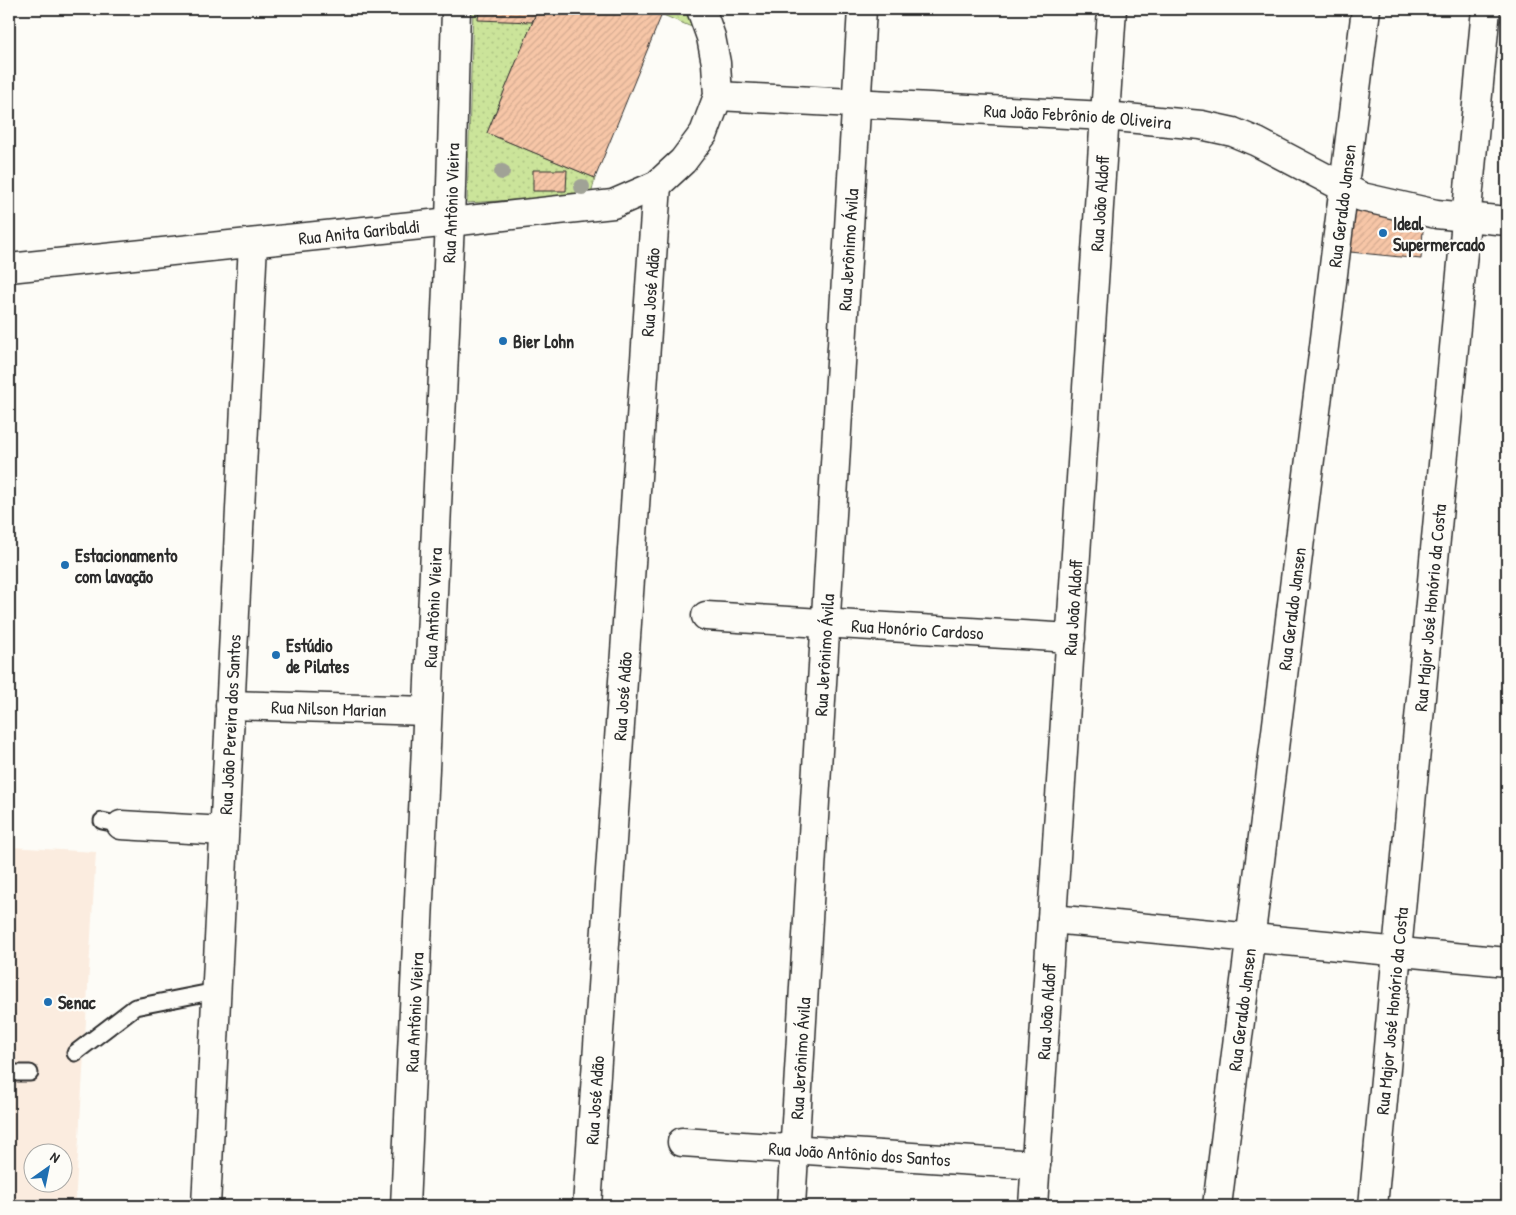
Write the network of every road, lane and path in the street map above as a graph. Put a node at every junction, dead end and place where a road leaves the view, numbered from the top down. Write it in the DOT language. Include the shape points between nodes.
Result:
graph roads {
  1 [pos="456,9"];
  2 [pos="701,9"];
  3 [pos="862,9"];
  4 [pos="1112,9"];
  5 [pos="1366,9"];
  6 [pos="1486,9"];
  7 [pos="718,96"];
  8 [pos="855,103"];
  9 [pos="1105,116"];
  10 [pos="657,186"];
  11 [pos="1343,188"];
  12 [pos="1467,217"];
  13 [pos="1507,221"];
  14 [pos="450,222"];
  15 [pos="253,243"];
  16 [pos="9,268"];
  17 [pos="706,616"];
  18 [pos="825,623"];
  19 [pos="1071,638"];
  20 [pos="230,705"];
  21 [pos="427,711"];
  22 [pos="111,823"];
  23 [pos="224,830"];
  24 [pos="1052,919"];
  25 [pos="1250,938"];
  26 [pos="1398,952"];
  27 [pos="1507,962"];
  28 [pos="216,992"];
  29 [pos="75,1053"];
  30 [pos="9,1073"];
  31 [pos="30,1074"];
  32 [pos="682,1142"];
  33 [pos="794,1149"];
  34 [pos="1036,1166"];
  35 [pos="206,1206"];
  36 [pos="404,1206"];
  37 [pos="587,1206"];
  38 [pos="791,1206"];
  39 [pos="1033,1206"];
  40 [pos="1217,1206"];
  41 [pos="1373,1206"];
  1 -- 14 [label="street, Rua Antônio Vieira"];
  2 -- 7 [label="street" via="711,36"];
  3 -- 8 [label="street, Rua Jerônimo Ávila"];
  4 -- 9 [label="street, Rua João Aldoff"];
  5 -- 11 [label="street, Rua Geraldo Jansen"];
  6 -- 12 [label="street, Rua Major José Honório da Costa"];
  7 -- 8 [label="street, Rua João Febrônio de Oliveira"];
  7 -- 10 [label="street, Rua Anita Garibaldi" via="704,133 683,161"];
  8 -- 9 [label="street, Rua João Febrônio de Oliveira"];
  8 -- 18 [label="street, Rua Jerônimo Ávila"];
  9 -- 11 [label="street, Rua João Febrônio de Oliveira" via="1201,125 1233,132"];
  9 -- 19 [label="street, Rua João Aldoff"];
  10 -- 14 [label="street, Rua Anita Garibaldi" via="614,204"];
  10 -- 37 [label="street, Rua José Adão"];
  11 -- 12 [label="street, Rua João Febrônio de Oliveira" via="1383,203"];
  11 -- 25 [label="street, Rua Geraldo Jansen"];
  12 -- 13 [label="street, Rua João Febrônio de Oliveira"];
  12 -- 26 [label="street, Rua Major José Honório da Costa"];
  14 -- 15 [label="street, Rua Anita Garibaldi"];
  14 -- 21 [label="street, Rua Antônio Vieira"];
  15 -- 16 [label="street, Rua Anita Garibaldi"];
  15 -- 20 [label="street, Rua João Pereira dos Santos"];
  17 -- 18 [label="street, Rua Honório Cardoso"];
  18 -- 19 [label="street, Rua Honório Cardoso"];
  18 -- 33 [label="street, Rua Jerônimo Ávila"];
  19 -- 24 [label="street, Rua João Aldoff"];
  20 -- 21 [label="street, Rua Nilson Marian"];
  20 -- 23 [label="street, Rua João Pereira dos Santos"];
  21 -- 36 [label="street, Rua Antônio Vieira"];
  22 -- 23 [label="street"];
  23 -- 28 [label="street, Rua João Pereira dos Santos"];
  24 -- 25 [label="street"];
  24 -- 34 [label="street, Rua João Aldoff"];
  25 -- 26 [label="street"];
  25 -- 40 [label="street, Rua Geraldo Jansen"];
  26 -- 27 [label="street"];
  26 -- 41 [label="street, Rua Major José Honório da Costa"];
  28 -- 29 [label="lane" via="136,1007"];
  28 -- 35 [label="street, Rua João Pereira dos Santos"];
  30 -- 31 [label="lane"];
  32 -- 33 [label="street, Rua João Antônio dos Santos"];
  33 -- 34 [label="street, Rua João Antônio dos Santos"];
  33 -- 38 [label="street, Rua Jerônimo Ávila"];
  34 -- 39 [label="street, Rua João Aldoff"];
}
